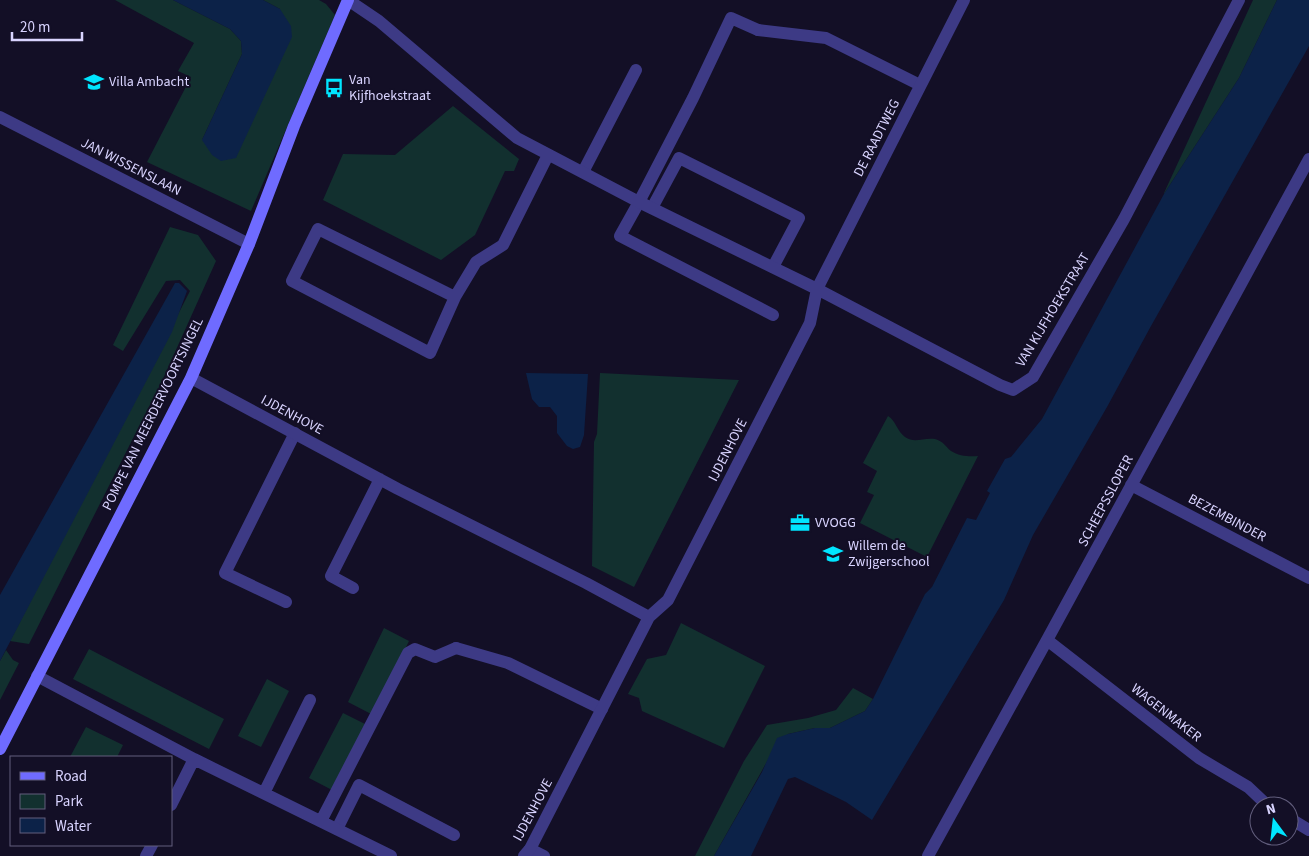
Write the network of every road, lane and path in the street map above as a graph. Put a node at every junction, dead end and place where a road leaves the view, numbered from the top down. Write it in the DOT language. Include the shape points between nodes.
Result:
graph roads {
  1 [pos="348,0"];
  2 [pos="964,0"];
  3 [pos="1239,0"];
  4 [pos="636,70"];
  5 [pos="920,85"];
  6 [pos="0,117"];
  7 [pos="548,155"];
  8 [pos="1309,159"];
  9 [pos="583,172"];
  10 [pos="639,202"];
  11 [pos="652,208"];
  12 [pos="249,244"];
  13 [pos="773,267"];
  14 [pos="817,289"];
  15 [pos="454,297"];
  16 [pos="773,316"];
  17 [pos="190,378"];
  18 [pos="295,433"];
  19 [pos="380,479"];
  20 [pos="1131,485"];
  21 [pos="1309,578"];
  22 [pos="353,588"];
  23 [pos="286,602"];
  24 [pos="649,617"];
  25 [pos="1047,640"];
  26 [pos="37,676"];
  27 [pos="310,700"];
  28 [pos="602,709"];
  29 [pos="0,749"];
  30 [pos="194,759"];
  31 [pos="264,793"];
  32 [pos="1257,796"];
  33 [pos="172,803"];
  34 [pos="321,821"];
  35 [pos="337,829"];
  36 [pos="454,835"];
  37 [pos="527,852"];
  38 [pos="391,856"];
  39 [pos="544,856"];
  40 [pos="928,856"];
  1 -- 7 [label="street, VAN KIJFHOEKSTRAAT" via="380,21 517,138"];
  1 -- 12 [label="street, POMPE VAN MEERDERVOORTSINGEL" via="294,126"];
  2 -- 5 [label="street, DE RAADTWEG"];
  3 -- 14 [label="street, VAN KIJFHOEKSTRAAT" via="1124,219 1043,360 1033,376 1013,390"];
  4 -- 9 [label="street"];
  5 -- 10 [label="street" via="826,38 758,30 731,18"];
  5 -- 14 [label="street, DE RAADTWEG"];
  6 -- 12 [label="street, JAN WISSENSLAAN"];
  7 -- 9 [label="street, VAN KIJFHOEKSTRAAT"];
  7 -- 15 [label="street" via="503,245 476,262"];
  8 -- 20 [label="street, SCHEEPSSLOPER"];
  9 -- 10 [label="street, VAN KIJFHOEKSTRAAT"];
  10 -- 11 [label="street, VAN KIJFHOEKSTRAAT"];
  10 -- 16 [label="street" via="620,236"];
  11 -- 13 [label="street, VAN KIJFHOEKSTRAAT"];
  11 -- 13 [label="street" via="678,158 799,218"];
  12 -- 17 [label="street, POMPE VAN MEERDERVOORTSINGEL"];
  13 -- 14 [label="street, VAN KIJFHOEKSTRAAT"];
  14 -- 24 [label="street, IJDENHOVE" via="810,323 668,600"];
  15 -- 15 [label="street" via="430,353 292,281 318,229"];
  17 -- 18 [label="street, IJDENHOVE"];
  17 -- 26 [label="street, POMPE VAN MEERDERVOORTSINGEL"];
  18 -- 19 [label="street, IJDENHOVE"];
  18 -- 23 [label="street" via="225,573"];
  19 -- 22 [label="street" via="331,576"];
  19 -- 24 [label="street, IJDENHOVE"];
  20 -- 21 [label="street, BEZEMBINDER"];
  20 -- 25 [label="street, SCHEEPSSLOPER"];
  24 -- 28 [label="street, IJDENHOVE"];
  25 -- 32 [label="street, WAGENMAKER" via="1199,758"];
  25 -- 40 [label="street, SCHEEPSSLOPER"];
  26 -- 29 [label="street, POMPE VAN MEERDERVOORTSINGEL"];
  26 -- 30 [label="street"];
  27 -- 31 [label="street"];
  28 -- 34 [label="street" via="508,663 456,648 435,657 415,649 408,652"];
  28 -- 37 [label="street, IJDENHOVE"];
  30 -- 31 [label="street"];
  30 -- 33 [label="street"];
  31 -- 34 [label="street"];
  34 -- 35 [label="street"];
  35 -- 36 [label="street" via="359,785"];
  35 -- 38 [label="street"];
  37 -- 39 [label="street"];
}
